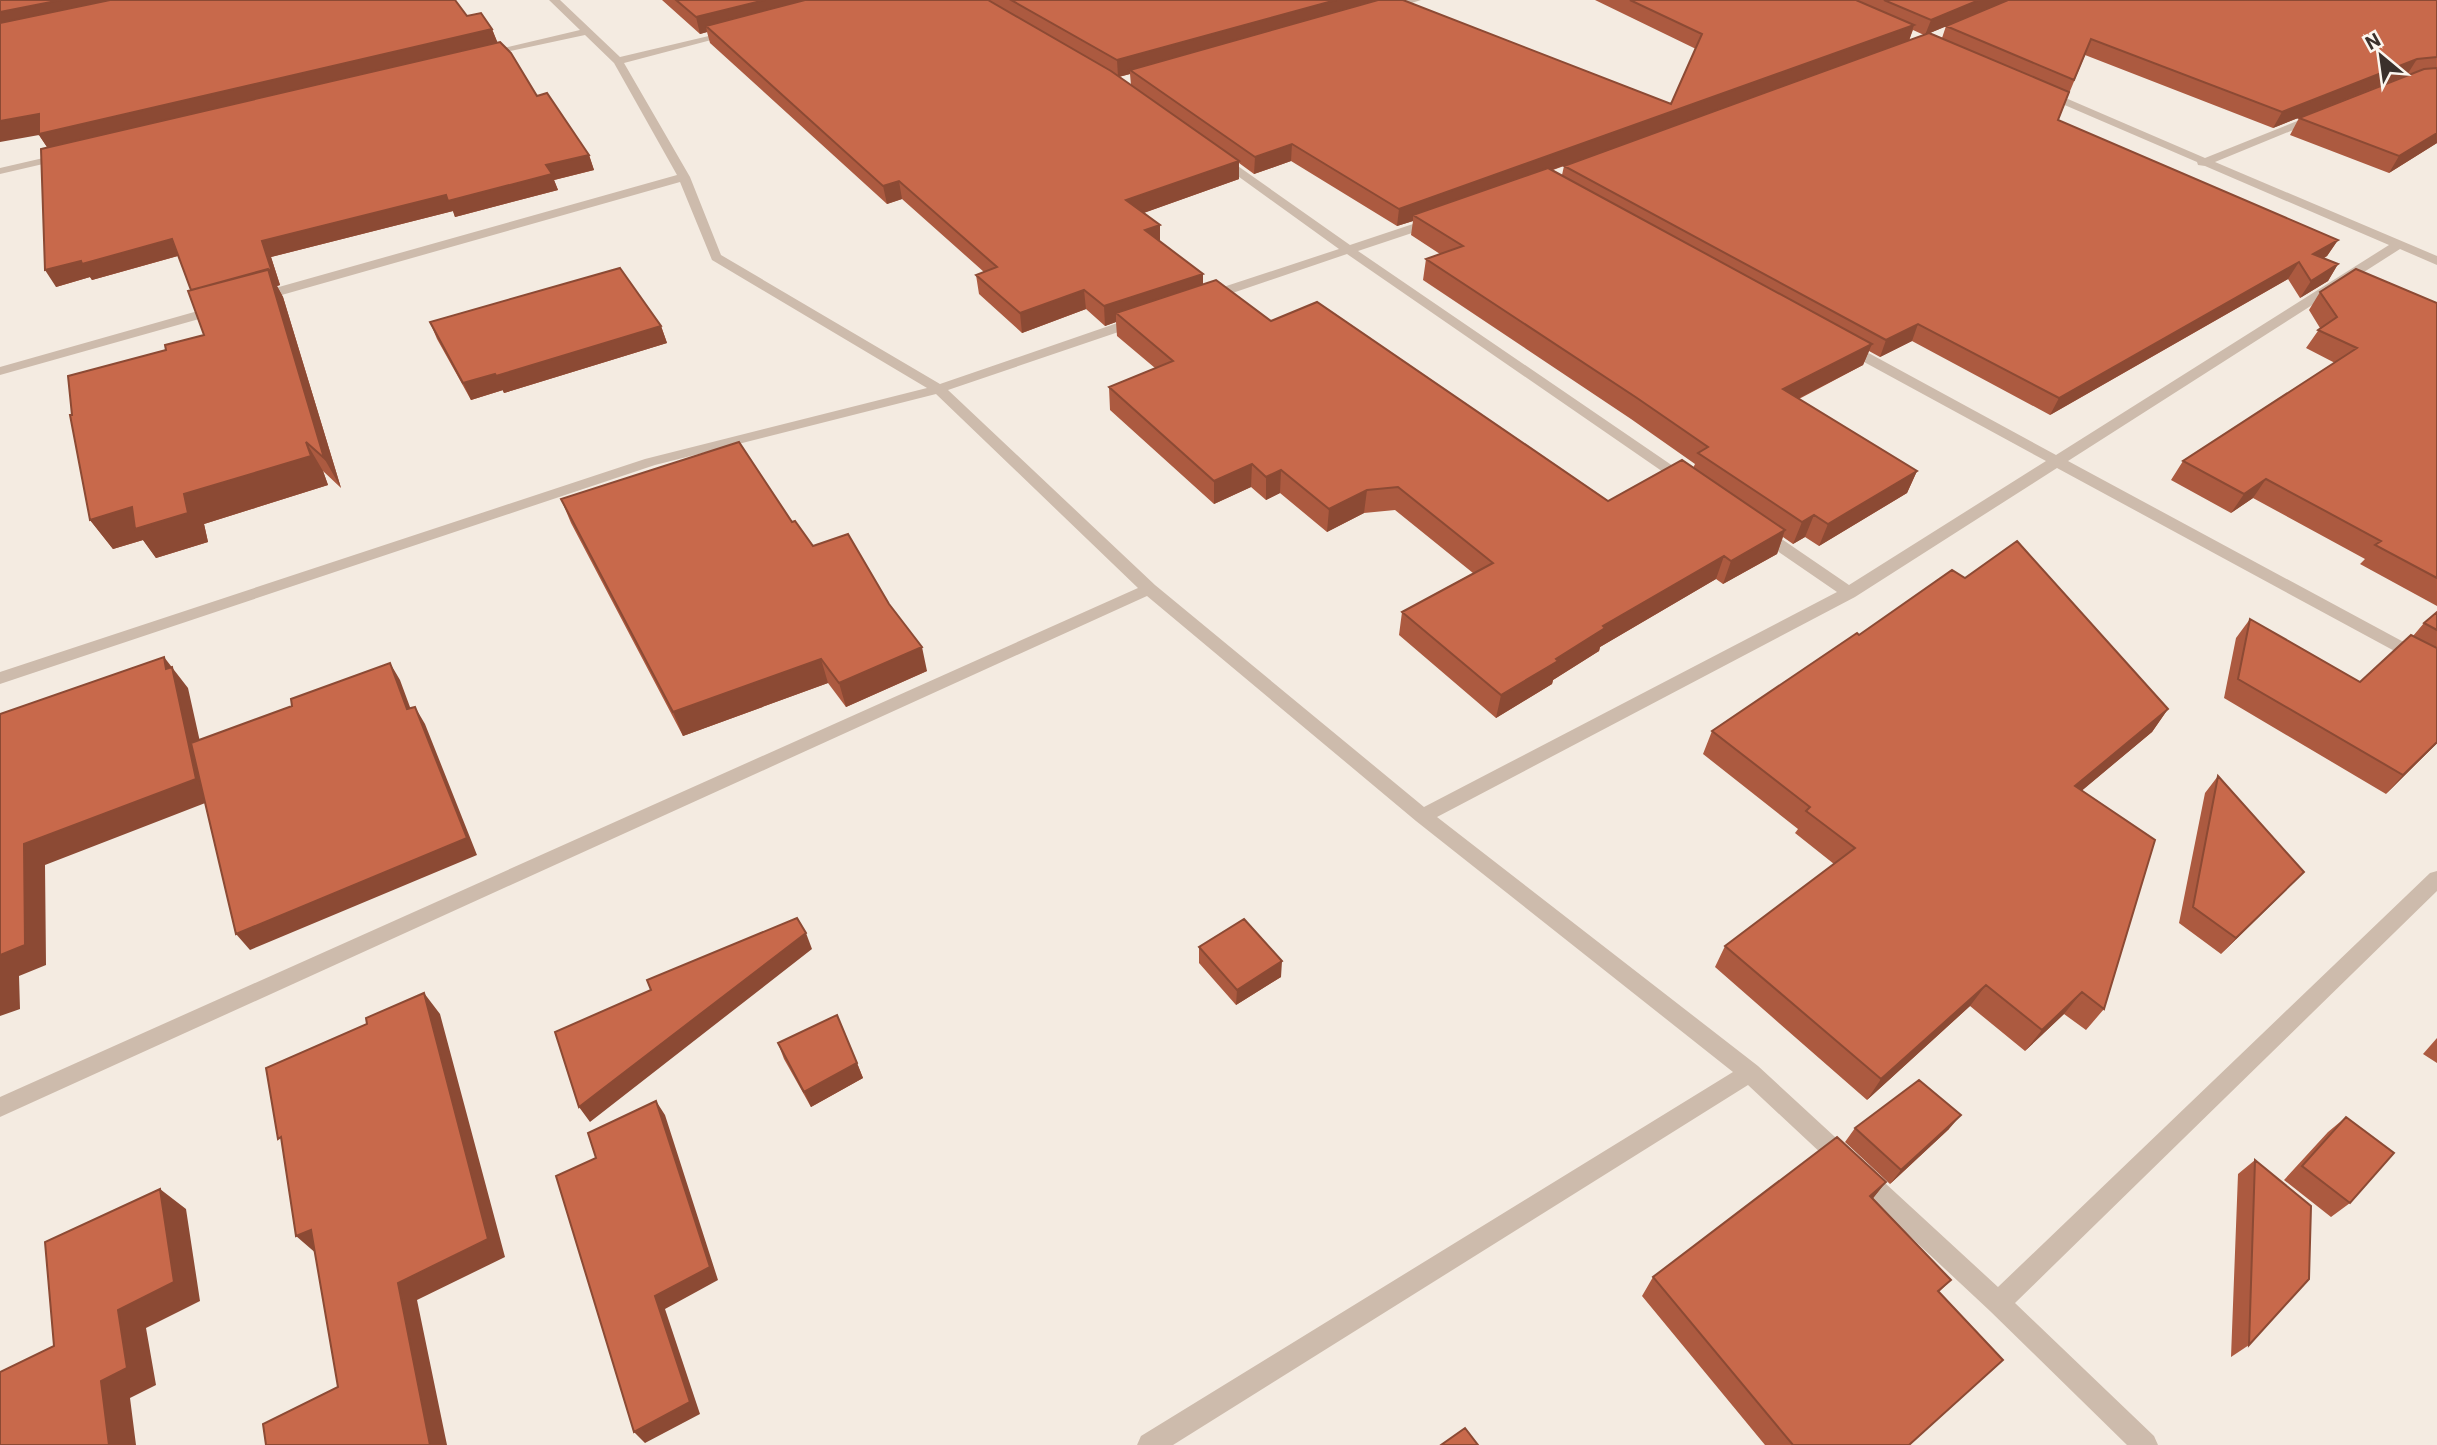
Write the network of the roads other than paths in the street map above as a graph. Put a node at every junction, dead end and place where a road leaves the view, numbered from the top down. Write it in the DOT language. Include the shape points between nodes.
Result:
graph roads {
  1 [pos="554,0"];
  2 [pos="1413,0"];
  3 [pos="1373,12"];
  4 [pos="737,30"];
  5 [pos="587,31"];
  6 [pos="480,56"];
  7 [pos="618,61"];
  8 [pos="2026,85"];
  9 [pos="2326,114"];
  10 [pos="80,152"];
  11 [pos="1215,155"];
  12 [pos="2202,163"];
  13 [pos="0,171"];
  14 [pos="684,177"];
  15 [pos="1442,219"];
  16 [pos="2398,245"];
  17 [pos="1347,249"];
  18 [pos="2437,261"];
  19 [pos="242,302"];
  20 [pos="1189,303"];
  21 [pos="228,306"];
  22 [pos="1150,317"];
  23 [pos="1836,341"];
  24 [pos="0,371"];
  25 [pos="939,389"];
  26 [pos="2054,462"];
  27 [pos="1701,491"];
  28 [pos="1746,522"];
  29 [pos="1149,589"];
  30 [pos="1849,593"];
  31 [pos="2437,668"];
  32 [pos="0,678"];
  33 [pos="1423,816"];
  34 [pos="2437,879"];
  35 [pos="1751,1073"];
  36 [pos="0,1107"];
  37 [pos="1998,1303"];
  38 [pos="1150,1445"];
  39 [pos="2145,1445"];
  1 -- 5 [label="street"];
  2 -- 3 [label="street"];
  4 -- 7 [label="street"];
  5 -- 6 [label="street"];
  5 -- 7 [label="street"];
  7 -- 14 [label="street"];
  8 -- 12 [label="street"];
  9 -- 12 [label="street"];
  10 -- 13 [label="street"];
  11 -- 17 [label="street"];
  12 -- 16 [label="street"];
  14 -- 19 [label="street"];
  14 -- 25 [label="street" via="716,257"];
  15 -- 17 [label="street"];
  16 -- 18 [label="street"];
  16 -- 26 [label="street"];
  17 -- 20 [label="street"];
  17 -- 27 [label="street"];
  21 -- 24 [label="street"];
  22 -- 25 [label="street"];
  23 -- 26 [label="street"];
  25 -- 29 [label="street"];
  25 -- 32 [label="street" via="650,462"];
  26 -- 30 [label="street"];
  26 -- 31 [label="street"];
  28 -- 30 [label="street"];
  29 -- 33 [label="street"];
  29 -- 36 [label="street"];
  30 -- 33 [label="street"];
  33 -- 35 [label="street"];
  34 -- 37 [label="street"];
  35 -- 37 [label="street"];
  35 -- 38 [label="street"];
  37 -- 39 [label="street"];
}
